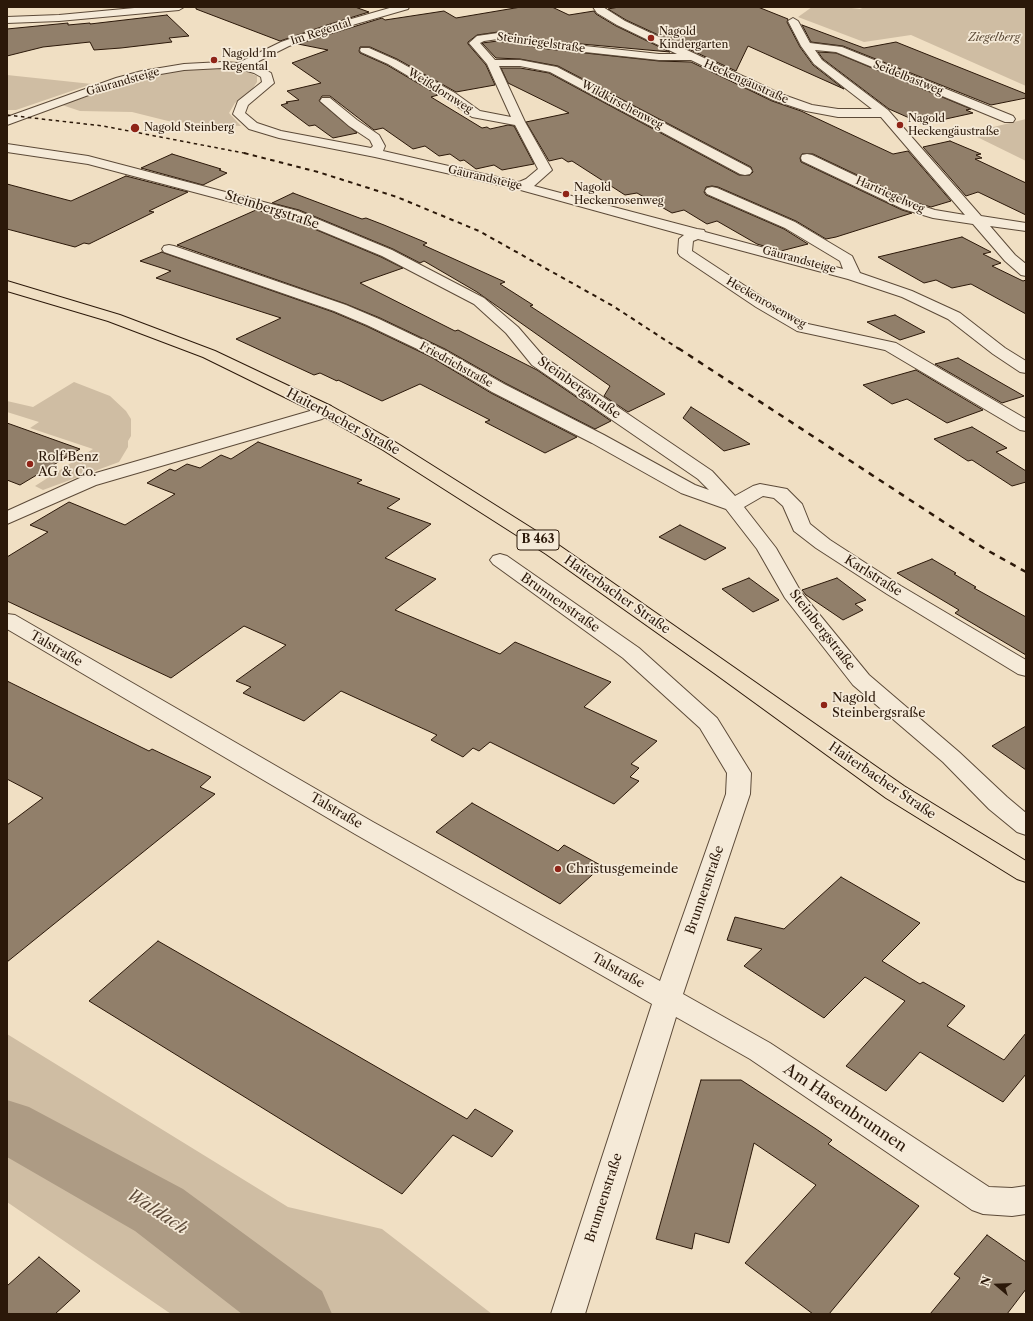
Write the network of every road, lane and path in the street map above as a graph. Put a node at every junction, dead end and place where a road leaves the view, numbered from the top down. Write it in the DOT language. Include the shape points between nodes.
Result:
graph roads {
  1 [pos="179,7"];
  2 [pos="404,7"];
  3 [pos="598,7"];
  4 [pos="7,16"];
  5 [pos="23,19"];
  6 [pos="7,20"];
  7 [pos="793,21"];
  8 [pos="806,46"];
  9 [pos="364,50"];
  10 [pos="691,57"];
  11 [pos="492,63"];
  12 [pos="240,66"];
  13 [pos="326,101"];
  14 [pos="884,113"];
  15 [pos="1009,120"];
  16 [pos="7,121"];
  17 [pos="520,122"];
  18 [pos="7,148"];
  19 [pos="375,153"];
  20 [pos="807,158"];
  21 [pos="745,171"];
  22 [pos="520,186"];
  23 [pos="712,191"];
  24 [pos="978,221"];
  25 [pos="1026,227"];
  26 [pos="699,233"];
  27 [pos="169,249"];
  28 [pos="1026,272"];
  29 [pos="853,276"];
  30 [pos="7,286"];
  31 [pos="1026,368"];
  32 [pos="325,410"];
  33 [pos="1026,426"];
  34 [pos="733,505"];
  35 [pos="7,518"];
  36 [pos="500,560"];
  37 [pos="7,620"];
  38 [pos="1026,670"];
  39 [pos="1026,826"];
  40 [pos="1026,873"];
  41 [pos="668,998"];
  42 [pos="1026,1200"];
  43 [pos="568,1314"];
  1 -- 5 [label="street"];
  2 -- 12 [label="street, Im Regental" via="285,44"];
  3 -- 10 [label="street, Heckengäustraße" via="621,23"];
  4 -- 5 [label="street" via="18,16"];
  5 -- 6 [label="street"];
  7 -- 8 [label="street"];
  8 -- 14 [label="street" via="818,62"];
  8 -- 15 [label="street, Seidelbastweg" via="838,49"];
  9 -- 17 [label="street, Weißdornweg" via="392,62 451,96 476,114"];
  10 -- 11 [label="street, Steinriegelstraße" via="659,57 548,45 498,36 481,38 474,43"];
  10 -- 14 [label="street, Heckengäustraße" via="777,98 797,104 838,113"];
  11 -- 17 [label="street, Steinriegelstraße"];
  11 -- 21 [label="street, Wildkirschenweg" via="520,63 553,69"];
  12 -- 16 [label="street, Gäurandsteige" via="184,67 142,74"];
  12 -- 19 [label="street, Gäurandsteige" via="258,70 267,76 268,83 242,104 239,114 253,126 279,134"];
  13 -- 19 [label="street" via="375,138 380,146"];
  14 -- 24 [label="street"];
  17 -- 22 [label="street, Steinriegelstraße" via="546,170 531,182"];
  18 -- 34 [label="street, Steinbergstraße" via="88,160 181,183 293,214 387,253 479,301 512,330 538,361 705,475"];
  19 -- 22 [label="street, Gäurandsteige"];
  20 -- 24 [label="street, Hartriegelweg" via="908,206 933,214"];
  22 -- 26 [label="street, Gäurandsteige"];
  23 -- 29 [label="street" via="790,225 847,259"];
  24 -- 25 [label="street, Hartriegelweg"];
  24 -- 28 [label="street" via="1010,258"];
  26 -- 29 [label="street, Gäurandsteige"];
  26 -- 33 [label="street, Heckenrosenweg" via="686,239 685,253 803,328 890,346"];
  27 -- 34 [label="street, Friedrichstraße" via="373,322 438,353 498,388 688,489"];
  29 -- 31 [label="street, Gäurandsteige" via="907,294 954,316 999,351"];
  30 -- 32 [label="main road, Haiterbacher Straße / B 463" via="114,318 209,354"];
  32 -- 35 [label="street" via="89,481"];
  32 -- 40 [label="main road, Haiterbacher Straße / B 463" via="389,446 553,550 895,792"];
  34 -- 38 [label="street, Karlstraße" via="760,490 780,493 792,504 801,527 823,544"];
  34 -- 39 [label="street, Steinbergstraße" via="766,548 792,594 861,680"];
  36 -- 41 [label="street, Brunnenstraße" via="631,653 709,722 739,774 738,794"];
  37 -- 41 [label="street, Talstraße" via="364,828"];
  41 -- 42 [label="street, Am Hasenbrunnen" via="760,1051 983,1200"];
  41 -- 43 [label="street, Brunnenstraße"];
}
